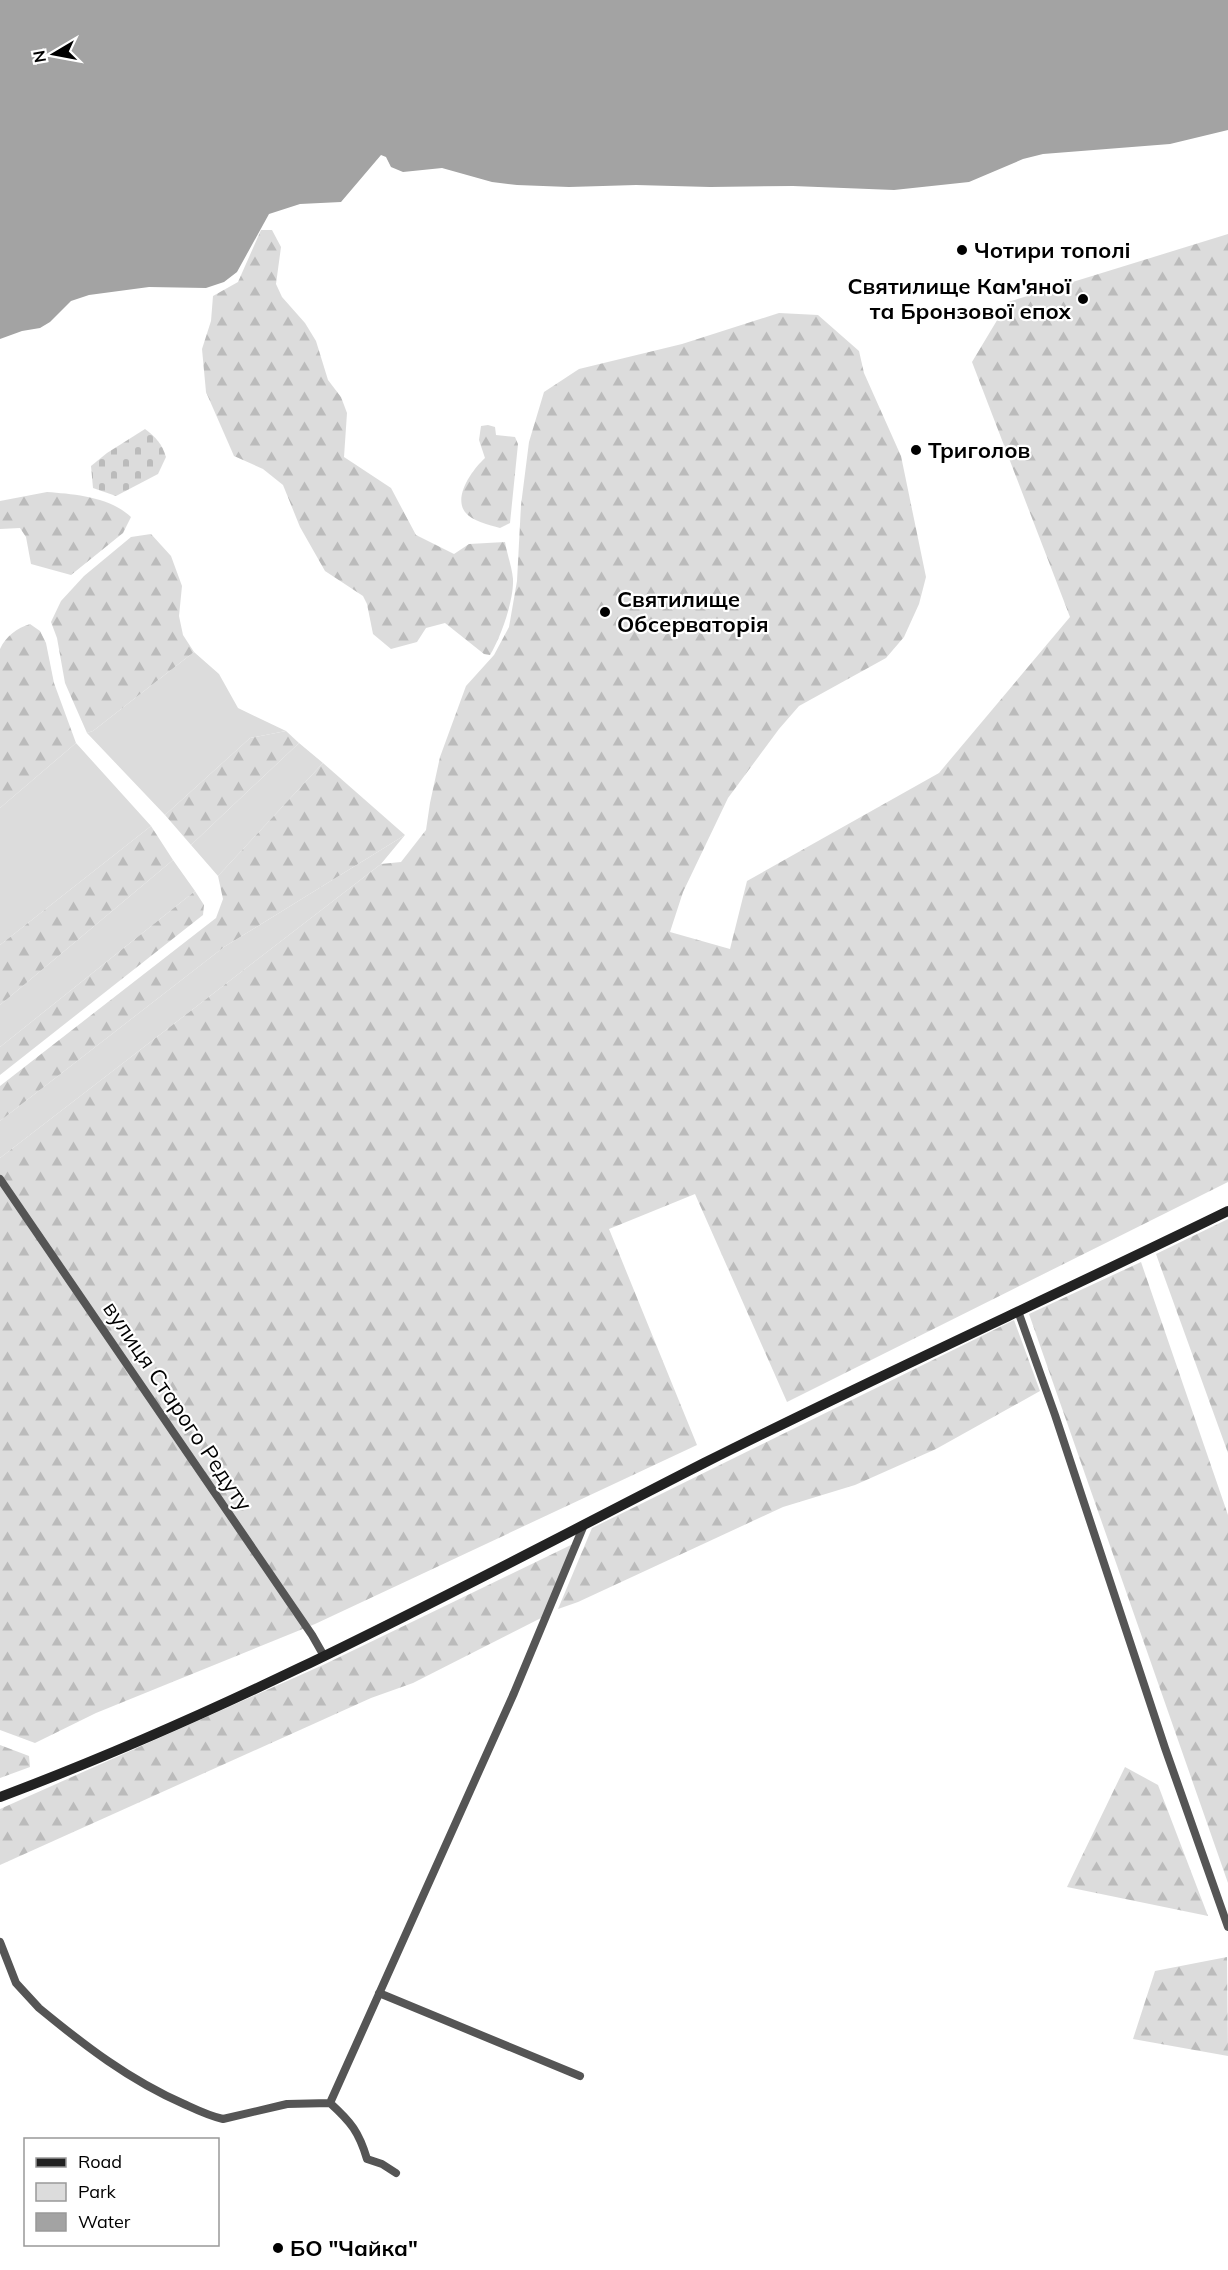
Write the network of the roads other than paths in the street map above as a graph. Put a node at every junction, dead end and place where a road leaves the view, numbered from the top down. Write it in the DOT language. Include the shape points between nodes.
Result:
graph roads {
  1 [pos="0,1179"];
  2 [pos="1228,1211"];
  3 [pos="1018,1311"];
  4 [pos="584,1525"];
  5 [pos="324,1656"];
  6 [pos="0,1797"];
  7 [pos="1228,1927"];
  8 [pos="0,1942"];
  9 [pos="379,1993"];
  10 [pos="580,2076"];
  11 [pos="330,2103"];
  12 [pos="396,2173"];
  1 -- 5 [label="street, вулиця Старого Редуту"];
  2 -- 3 [label="main road"];
  3 -- 4 [label="main road"];
  3 -- 7 [label="street"];
  4 -- 5 [label="main road"];
  4 -- 9 [label="street" via="514,1693"];
  5 -- 6 [label="main road" via="144,1738"];
  8 -- 11 [label="street" via="16,1983 39,2008 114,2067 169,2098 223,2119 287,2104"];
  9 -- 10 [label="street"];
  9 -- 11 [label="street"];
  11 -- 12 [label="street" via="350,2121 361,2138 367,2160"];
}
